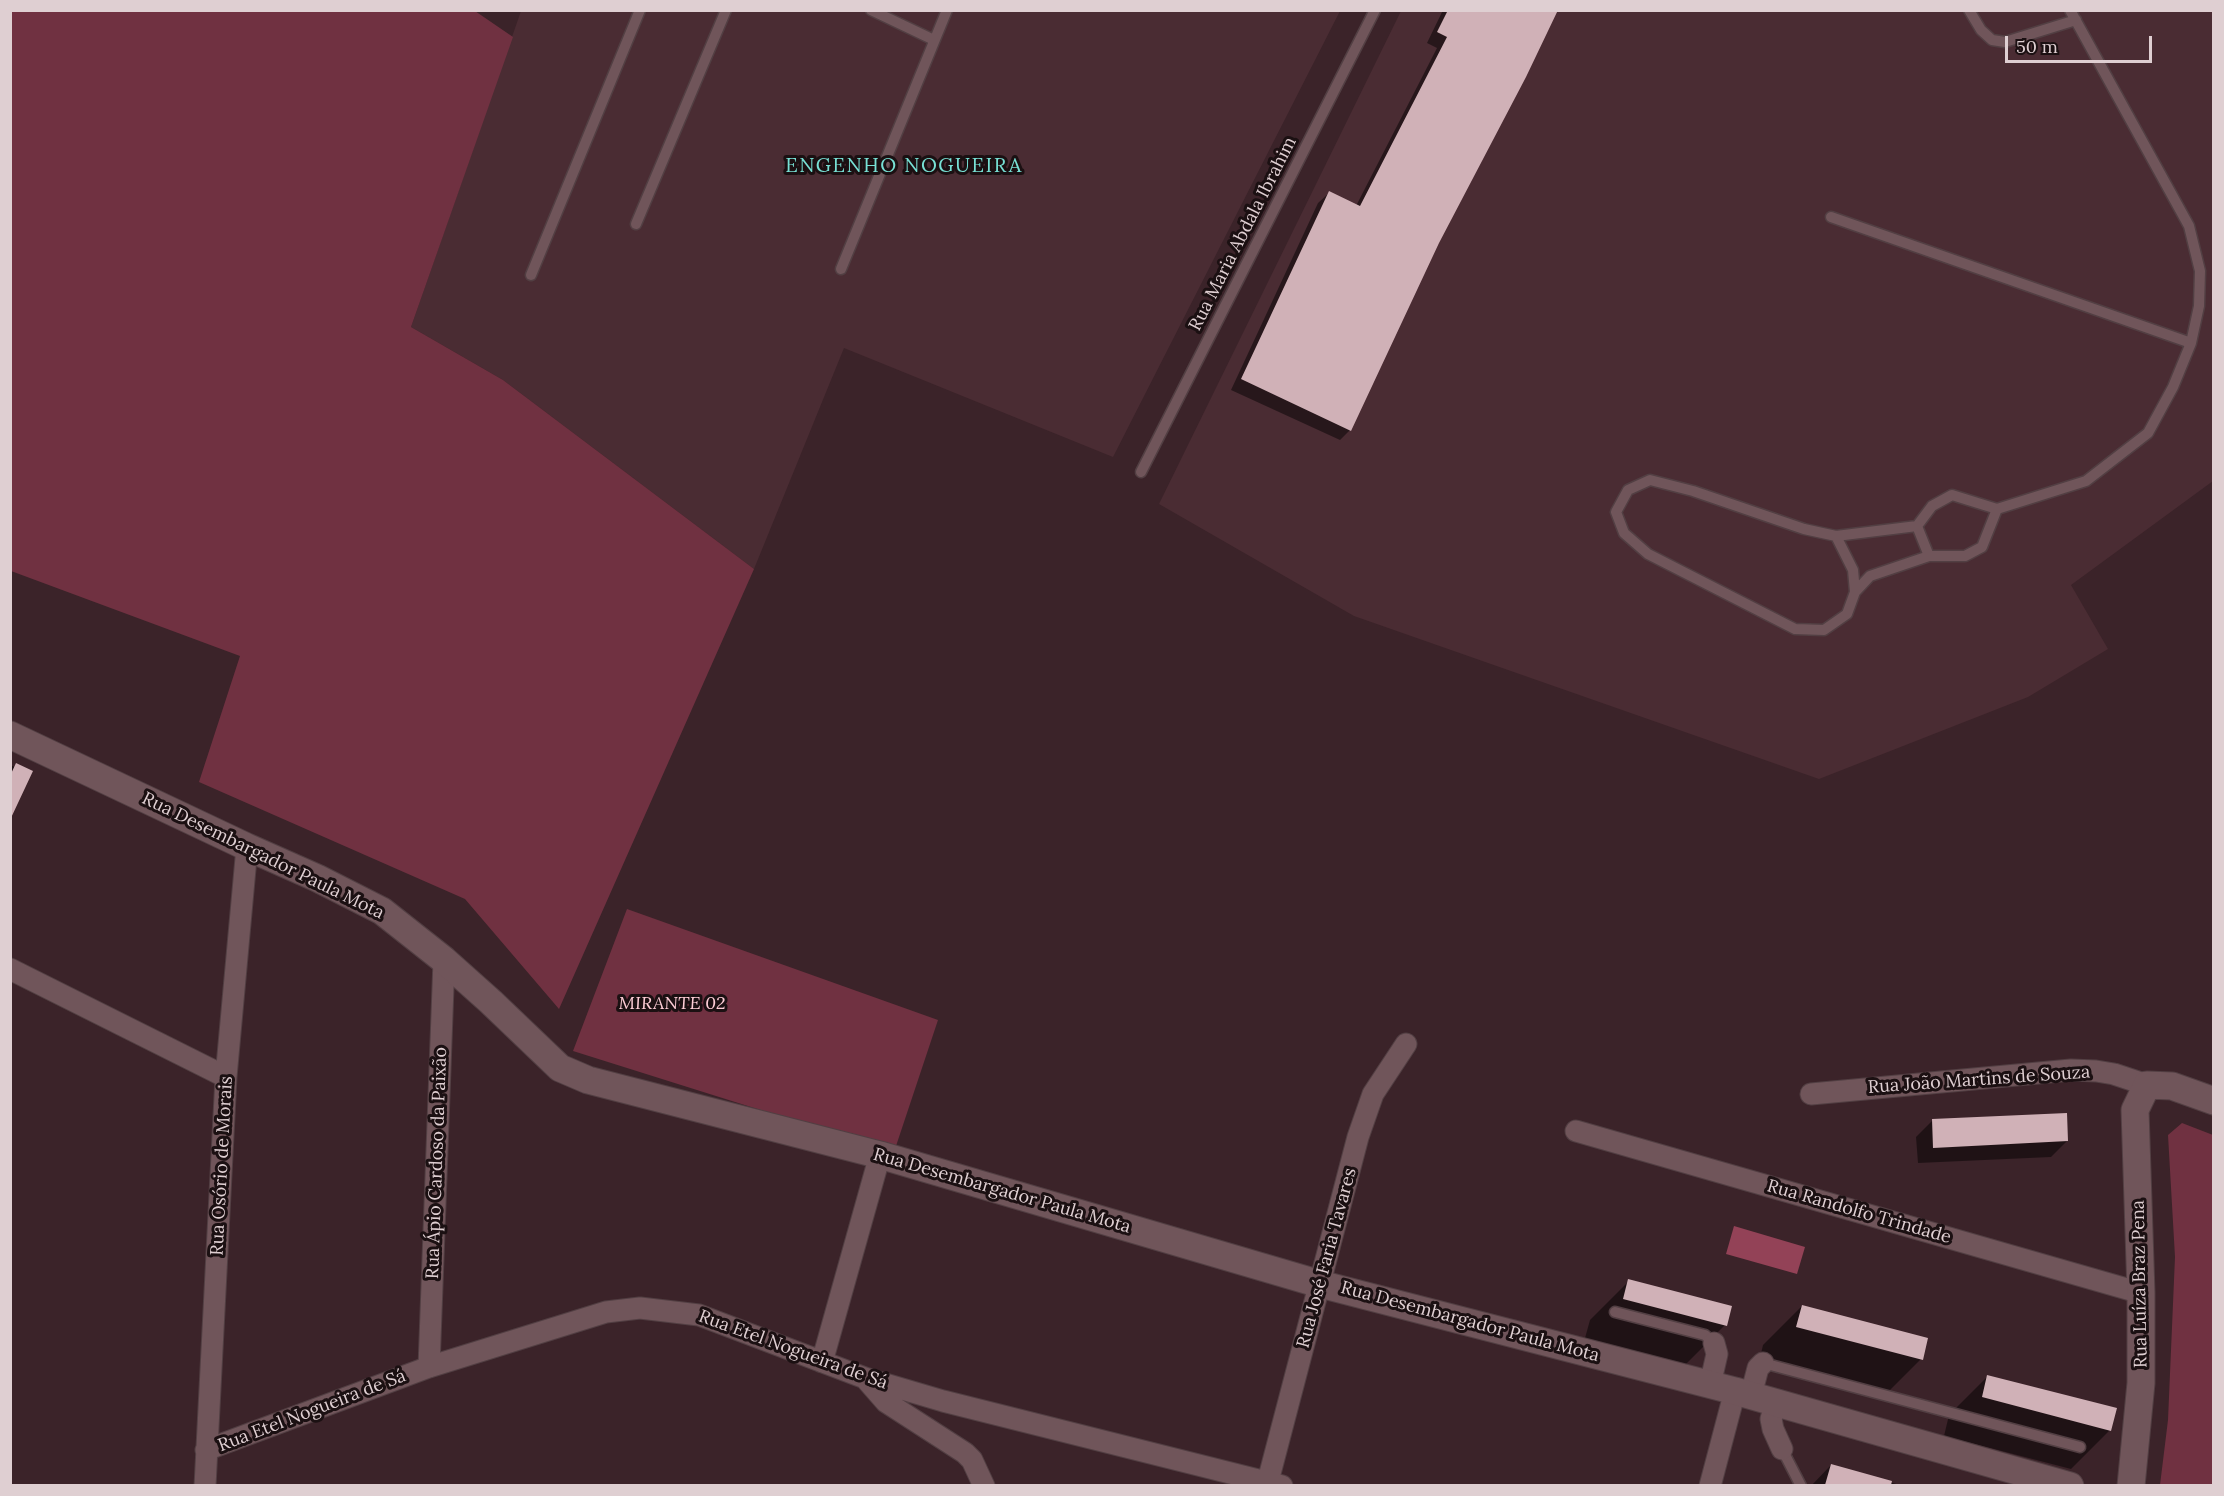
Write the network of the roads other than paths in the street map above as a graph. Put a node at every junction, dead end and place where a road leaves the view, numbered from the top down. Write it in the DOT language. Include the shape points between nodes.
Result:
graph roads {
  1 [pos="640,10"];
  2 [pos="726,10"];
  3 [pos="871,10"];
  4 [pos="947,10"];
  5 [pos="1375,10"];
  6 [pos="1969,10"];
  7 [pos="2073,15"];
  8 [pos="934,40"];
  9 [pos="1831,217"];
  10 [pos="636,224"];
  11 [pos="841,269"];
  12 [pos="531,275"];
  13 [pos="2191,343"];
  14 [pos="1141,472"];
  15 [pos="1996,509"];
  16 [pos="1917,526"];
  17 [pos="1836,536"];
  18 [pos="1929,556"];
  19 [pos="1855,592"];
  20 [pos="10,735"];
  21 [pos="247,847"];
  22 [pos="444,960"];
  23 [pos="10,969"];
  24 [pos="1406,1044"];
  25 [pos="226,1077"];
  26 [pos="2147,1085"];
  27 [pos="1811,1094"];
  28 [pos="2214,1101"];
  29 [pos="1576,1131"];
  30 [pos="880,1155"];
  31 [pos="1320,1284"];
  32 [pos="2141,1293"];
  33 [pos="1615,1312"];
  34 [pos="1714,1343"];
  35 [pos="822,1362"];
  36 [pos="1763,1363"];
  37 [pos="429,1366"];
  38 [pos="865,1378"];
  39 [pos="1743,1393"];
  40 [pos="2080,1447"];
  41 [pos="1782,1449"];
  42 [pos="206,1450"];
  43 [pos="1275,1484"];
  44 [pos="205,1485"];
  45 [pos="984,1485"];
  46 [pos="1710,1485"];
  47 [pos="1801,1485"];
  48 [pos="2070,1485"];
  49 [pos="2131,1485"];
  1 -- 12 [label="lane"];
  2 -- 10 [label="lane"];
  3 -- 8 [label="lane"];
  4 -- 8 [label="lane"];
  5 -- 14 [label="lane, Rua Maria Abdala Ibrahim"];
  6 -- 7 [label="lane" via="1992,40 2005,42"];
  7 -- 13 [label="lane" via="2190,226 2200,271 2199,306"];
  8 -- 11 [label="lane"];
  9 -- 13 [label="lane"];
  13 -- 15 [label="lane" via="2148,433 2086,481"];
  15 -- 16 [label="lane" via="1952,495 1932,506"];
  15 -- 18 [label="lane" via="1982,547 1965,556"];
  16 -- 17 [label="lane"];
  16 -- 18 [label="lane"];
  17 -- 19 [label="lane" via="1853,570"];
  17 -- 19 [label="lane" via="1650,480 1628,490 1616,512 1624,533 1648,554 1795,628 1824,630 1847,614"];
  18 -- 19 [label="lane" via="1870,576"];
  20 -- 21 [label="street, Rua Desembargador Paula Mota"];
  21 -- 22 [label="street, Rua Desembargador Paula Mota" via="382,911"];
  21 -- 25 [label="street, Rua Osório de Morais"];
  22 -- 30 [label="street, Rua Desembargador Paula Mota" via="560,1068 588,1080"];
  22 -- 37 [label="street, Rua Ápio Cardoso da Paixão"];
  23 -- 25 [label="street"];
  24 -- 31 [label="street, Rua José Faria Tavares" via="1373,1094"];
  25 -- 42 [label="street, Rua Osório de Morais"];
  26 -- 27 [label="street, Rua João Martins de Souza" via="2114,1074 2071,1070"];
  26 -- 28 [label="street, Rua João Martins de Souza" via="2172,1086"];
  26 -- 32 [label="street, Rua Luíza Braz Pena" via="2135,1110"];
  29 -- 32 [label="street, Rua Randolfo Trindade"];
  30 -- 31 [label="street, Rua Desembargador Paula Mota"];
  30 -- 35 [label="street"];
  31 -- 39 [label="street, Rua Desembargador Paula Mota"];
  31 -- 43 [label="street, Rua José Faria Tavares"];
  32 -- 49 [label="street, Rua Luíza Braz Pena" via="2141,1383"];
  33 -- 34 [label="lane" via="1704,1335"];
  34 -- 39 [label="street"];
  35 -- 37 [label="street, Rua Etel Nogueira de Sá" via="699,1315 640,1308 606,1312"];
  35 -- 38 [label="street, Rua Etel Nogueira de Sá"];
  36 -- 39 [label="street"];
  36 -- 40 [label="lane"];
  37 -- 42 [label="street, Rua Etel Nogueira de Sá"];
  38 -- 43 [label="street, Rua Etel Nogueira de Sá"];
  38 -- 45 [label="street" via="886,1402 965,1453"];
  39 -- 41 [label="street" via="1772,1419"];
  39 -- 46 [label="street"];
  39 -- 48 [label="street, Rua Desembargador Paula Mota"];
  41 -- 47 [label="lane"];
  42 -- 44 [label="street, Rua Osório de Morais"];
}
